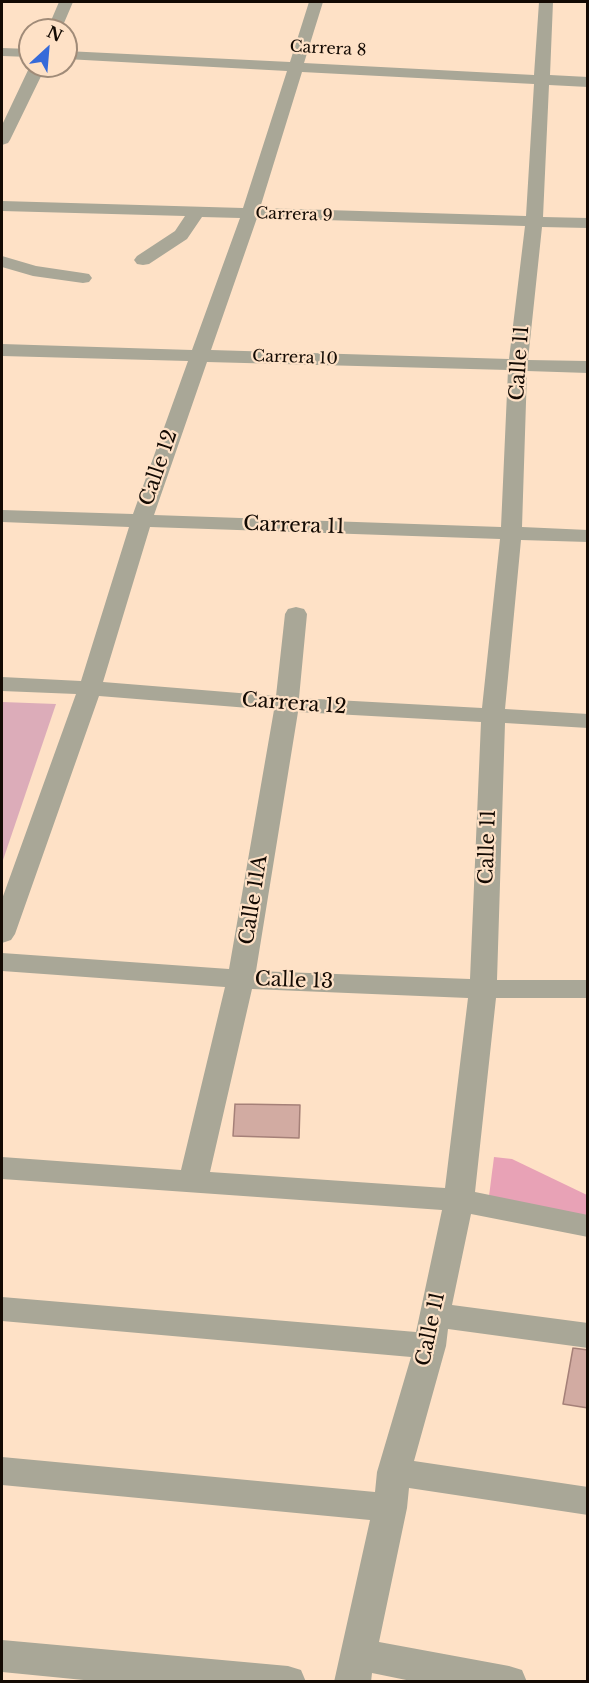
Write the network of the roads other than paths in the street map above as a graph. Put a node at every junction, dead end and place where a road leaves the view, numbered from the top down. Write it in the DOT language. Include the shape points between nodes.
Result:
graph roads {
  1 [pos="66,2"];
  2 [pos="316,2"];
  3 [pos="546,2"];
  4 [pos="59,18"];
  5 [pos="2,52"];
  6 [pos="18,53"];
  7 [pos="78,56"];
  8 [pos="296,65"];
  9 [pos="32,78"];
  10 [pos="540,79"];
  11 [pos="588,82"];
  12 [pos="2,140"];
  13 [pos="2,206"];
  14 [pos="196,212"];
  15 [pos="250,213"];
  16 [pos="534,222"];
  17 [pos="588,223"];
  18 [pos="142,260"];
  19 [pos="2,261"];
  20 [pos="83,278"];
  21 [pos="2,350"];
  22 [pos="199,355"];
  23 [pos="518,366"];
  24 [pos="588,367"];
  25 [pos="2,516"];
  26 [pos="141,521"];
  27 [pos="511,534"];
  28 [pos="588,536"];
  29 [pos="296,614"];
  30 [pos="2,684"];
  31 [pos="90,688"];
  32 [pos="287,704"];
  33 [pos="493,716"];
  34 [pos="588,721"];
  35 [pos="2,934"];
  36 [pos="2,962"];
  37 [pos="241,979"];
  38 [pos="483,989"];
  39 [pos="588,989"];
  40 [pos="2,1168"];
  41 [pos="192,1182"];
  42 [pos="459,1200"];
  43 [pos="588,1226"];
  44 [pos="2,1309"];
  45 [pos="432,1330"];
  46 [pos="588,1336"];
  47 [pos="2,1471"];
  48 [pos="393,1472"];
  49 [pos="588,1501"];
  50 [pos="390,1508"];
  51 [pos="2,1656"];
  52 [pos="355,1668"];
  53 [pos="288,1682"];
  54 [pos="509,1682"];
  1 -- 4 [label="street"];
  2 -- 8 [label="street, Calle 12"];
  3 -- 10 [label="street, Calle 11"];
  5 -- 6 [label="street"];
  7 -- 8 [label="street, Carrera 8"];
  8 -- 10 [label="street, Carrera 8"];
  8 -- 15 [label="street, Calle 12"];
  9 -- 12 [label="street"];
  10 -- 11 [label="street, Carrera 8"];
  10 -- 16 [label="street, Calle 11"];
  13 -- 14 [label="street, Carrera 9"];
  14 -- 15 [label="street, Carrera 9"];
  14 -- 18 [label="street" via="181,235"];
  15 -- 16 [label="street, Carrera 9"];
  15 -- 22 [label="street, Calle 12"];
  16 -- 17 [label="street, Carrera 9"];
  16 -- 23 [label="street, Calle 11"];
  19 -- 20 [label="street" via="33,271"];
  21 -- 22 [label="street, Carrera 10"];
  22 -- 23 [label="street, Carrera 10"];
  22 -- 26 [label="street, Calle 12"];
  23 -- 24 [label="street, Carrera 10"];
  23 -- 27 [label="street, Calle 11"];
  25 -- 26 [label="street, Carrera 11"];
  26 -- 27 [label="street, Carrera 11"];
  26 -- 31 [label="street, Calle 12"];
  27 -- 28 [label="street, Carrera 11"];
  27 -- 33 [label="street, Calle 11"];
  29 -- 32 [label="street, Calle 11A"];
  30 -- 31 [label="street, Carrera 12"];
  31 -- 32 [label="street, Carrera 12"];
  31 -- 35 [label="street, Calle 12"];
  32 -- 33 [label="street, Carrera 12"];
  32 -- 37 [label="street, Calle 11A"];
  33 -- 34 [label="street, Carrera 12"];
  33 -- 38 [label="street, Calle 11"];
  36 -- 37 [label="street, Calle 13"];
  37 -- 38 [label="street, Calle 13"];
  37 -- 41 [label="street, Calle 11A"];
  38 -- 39 [label="street, Calle 13"];
  38 -- 42 [label="street, Calle 11"];
  40 -- 41 [label="street"];
  41 -- 42 [label="street"];
  42 -- 43 [label="street"];
  42 -- 45 [label="street, Calle 11"];
  44 -- 45 [label="street"];
  45 -- 46 [label="street"];
  45 -- 48 [label="street, Calle 11"];
  47 -- 50 [label="street"];
  48 -- 49 [label="street"];
  48 -- 50 [label="street, Calle 11"];
  50 -- 52 [label="street, Calle 11"];
  51 -- 53 [label="street"];
  52 -- 54 [label="street"];
}
